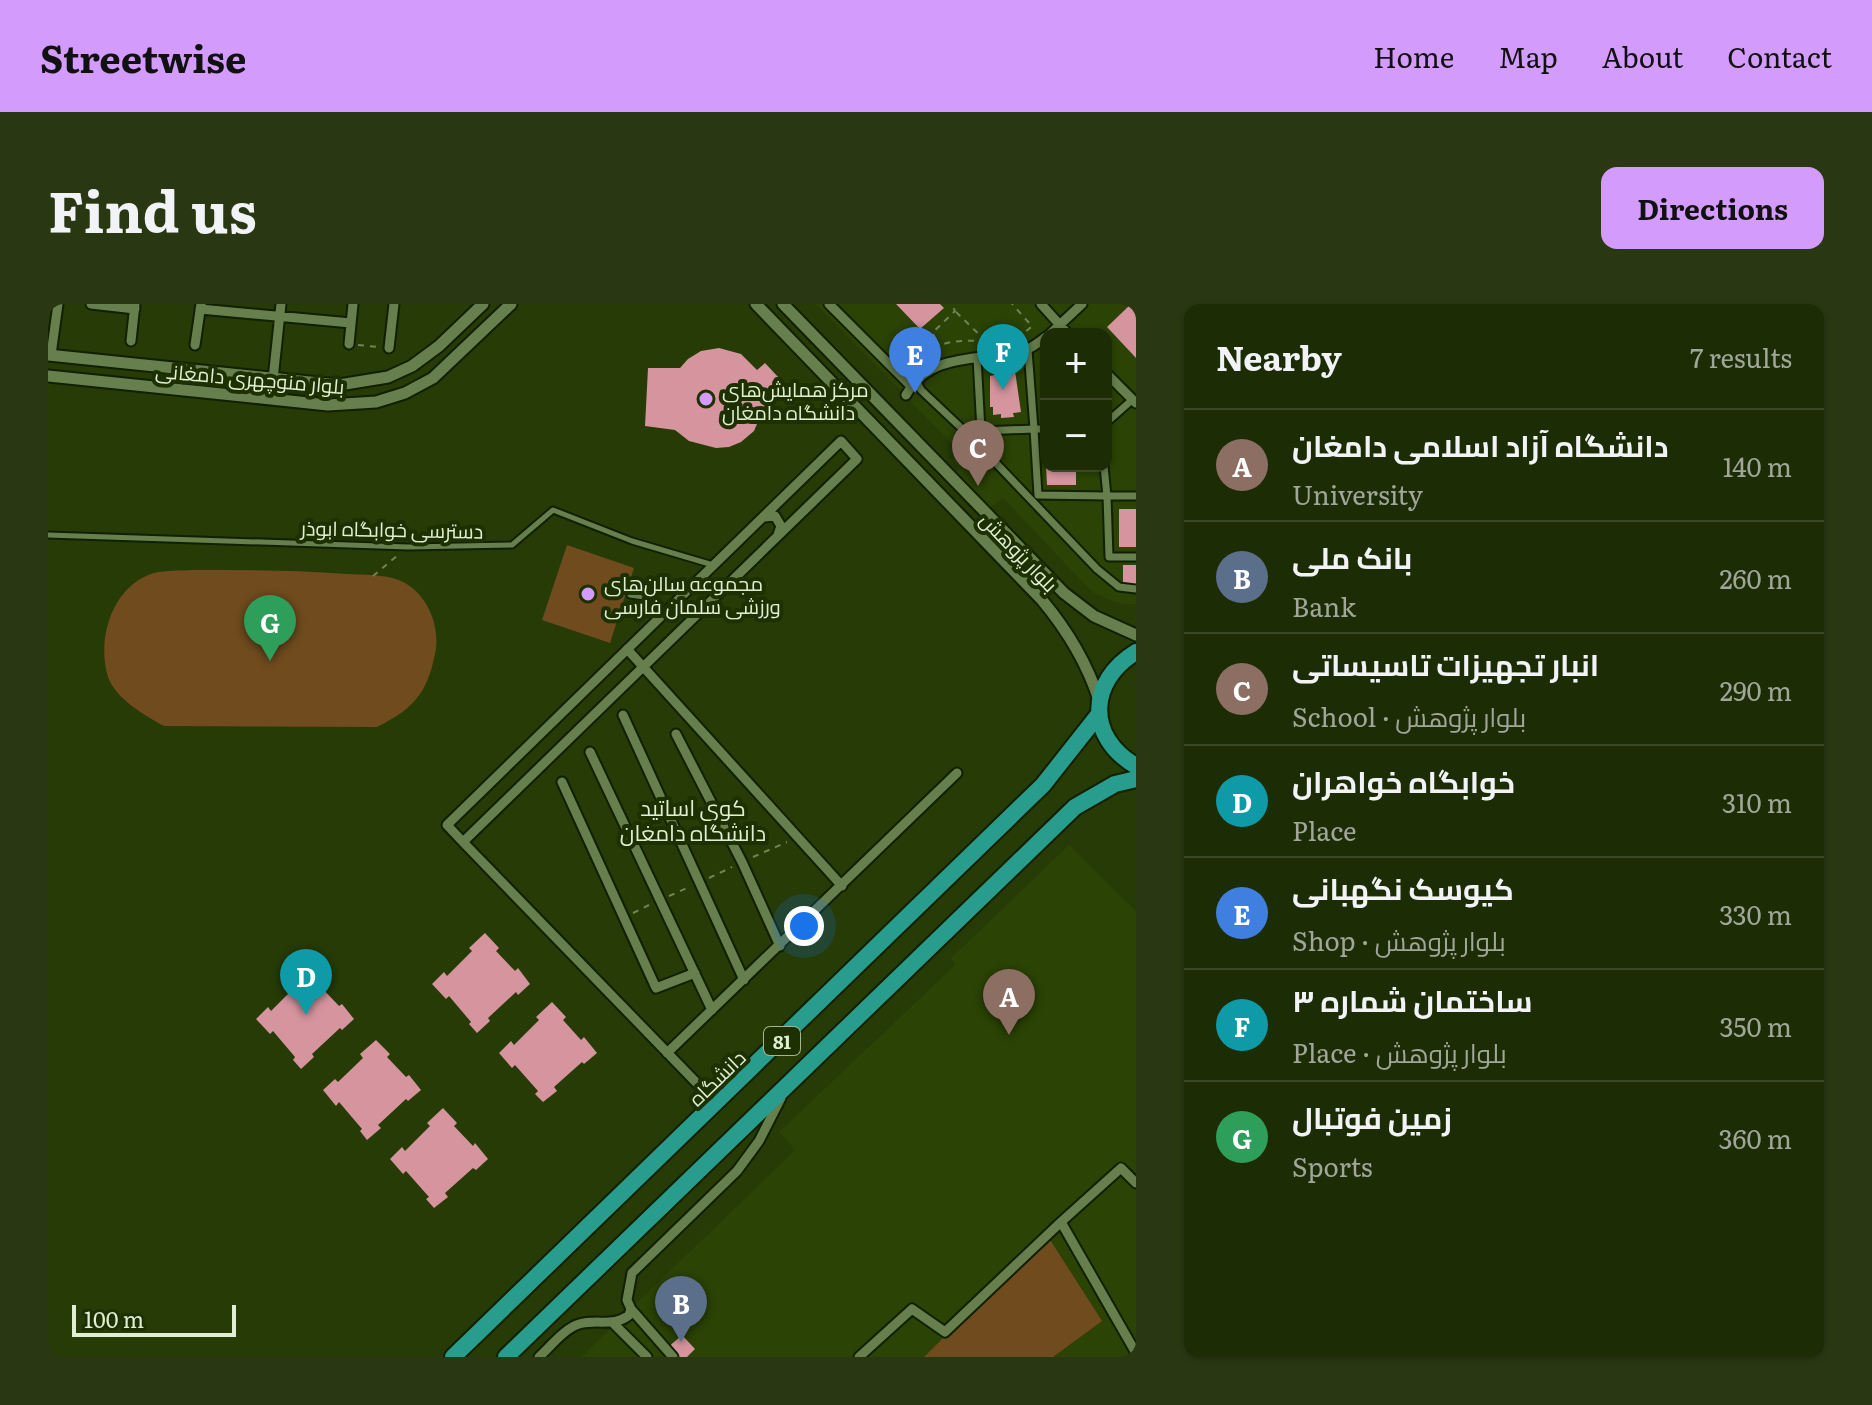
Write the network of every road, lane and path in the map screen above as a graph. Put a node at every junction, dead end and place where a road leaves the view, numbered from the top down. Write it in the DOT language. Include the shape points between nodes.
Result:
graph roads {
  1 [pos="58,304"];
  2 [pos="91,304"];
  3 [pos="281,304"];
  4 [pos="353,304"];
  5 [pos="394,304"];
  6 [pos="483,304"];
  7 [pos="511,304"];
  8 [pos="756,304"];
  9 [pos="783,304"];
  10 [pos="829,304"];
  11 [pos="951,304"];
  12 [pos="1012,304"];
  13 [pos="1041,304"];
  14 [pos="1082,304"];
  15 [pos="135,306"];
  16 [pos="200,307"];
  17 [pos="955,311"];
  18 [pos="280,316"];
  19 [pos="351,323"];
  20 [pos="1062,328"];
  21 [pos="1065,328"];
  22 [pos="932,333"];
  23 [pos="131,341"];
  24 [pos="986,341"];
  25 [pos="1040,341"];
  26 [pos="349,344"];
  27 [pos="195,345"];
  28 [pos="940,346"];
  29 [pos="389,348"];
  30 [pos="1028,350"];
  31 [pos="50,355"];
  32 [pos="977,357"];
  33 [pos="894,369"];
  34 [pos="48,376"];
  35 [pos="273,379"];
  36 [pos="1112,379"];
  37 [pos="911,387"];
  38 [pos="1134,402"];
  39 [pos="1112,418"];
  40 [pos="1034,429"];
  41 [pos="1040,429"];
  42 [pos="981,431"];
  43 [pos="973,439"];
  44 [pos="1105,472"];
  45 [pos="1038,495"];
  46 [pos="1107,496"];
  47 [pos="1136,496"];
  48 [pos="1031,502"];
  49 [pos="762,518"];
  50 [pos="48,535"];
  51 [pos="773,541"];
  52 [pos="408,547"];
  53 [pos="1109,557"];
  54 [pos="1136,557"];
  55 [pos="714,565"];
  56 [pos="1097,569"];
  57 [pos="373,576"];
  58 [pos="1136,589"];
  59 [pos="630,595"];
  60 [pos="662,615"];
  61 [pos="1136,635"];
  62 [pos="627,649"];
  63 [pos="1136,652"];
  64 [pos="644,666"];
  65 [pos="1099,708"];
  66 [pos="623,715"];
  67 [pos="676,734"];
  68 [pos="590,752"];
  69 [pos="1136,766"];
  70 [pos="957,773"];
  71 [pos="1136,779"];
  72 [pos="562,782"];
  73 [pos="797,837"];
  74 [pos="463,842"];
  75 [pos="742,862"];
  76 [pos="699,882"];
  77 [pos="842,886"];
  78 [pos="660,900"];
  79 [pos="625,917"];
  80 [pos="780,946"];
  81 [pos="695,973"];
  82 [pos="744,980"];
  83 [pos="712,1010"];
  84 [pos="667,1053"];
  85 [pos="787,1085"];
  86 [pos="717,1104"];
  87 [pos="1136,1183"];
  88 [pos="1061,1222"];
  89 [pos="631,1309"];
  90 [pos="612,1322"];
  91 [pos="1136,1353"];
  92 [pos="453,1357"];
  93 [pos="506,1357"];
  94 [pos="539,1357"];
  95 [pos="647,1357"];
  96 [pos="673,1357"];
  97 [pos="859,1357"];
  1 -- 31 [label="street"];
  2 -- 15 [label="street"];
  3 -- 18 [label="street"];
  4 -- 19 [label="street"];
  5 -- 29 [label="street"];
  6 -- 35 [label="street, بلوار منوچهری دامغانی" via="426,357 388,377 339,385"];
  7 -- 34 [label="street, بلوار منوچهری دامغانی" via="433,378 376,402 328,405"];
  8 -- 65 [label="street, بلوار پژوهش" via="1042,600 1079,654"];
  9 -- 61 [label="street, بلوار پژوهش" via="1064,593 1094,616"];
  10 -- 33 [label="street"];
  11 -- 17 [label="path"];
  12 -- 24 [label="path" via="1032,326 1024,335"];
  13 -- 20 [label="street"];
  14 -- 21 [label="street"];
  15 -- 23 [label="street"];
  16 -- 18 [label="street"];
  16 -- 27 [label="street"];
  17 -- 22 [label="path"];
  17 -- 24 [label="path"];
  18 -- 19 [label="street"];
  18 -- 35 [label="street"];
  19 -- 26 [label="street"];
  22 -- 28 [label="path"];
  22 -- 33 [label="path"];
  24 -- 28 [label="path"];
  25 -- 30 [label="street"];
  26 -- 29 [label="path"];
  28 -- 37 [label="path" via="917,366"];
  30 -- 32 [label="street"];
  30 -- 40 [label="street"];
  31 -- 35 [label="street, بلوار منوچهری دامغانی"];
  32 -- 37 [label="street" via="946,362"];
  32 -- 42 [label="street"];
  33 -- 37 [label="street"];
  36 -- 38 [label="street"];
  37 -- 43 [label="street" via="921,390"];
  38 -- 39 [label="street"];
  40 -- 41 [label="street"];
  40 -- 42 [label="street"];
  40 -- 45 [label="street"];
  42 -- 43 [label="street"];
  43 -- 48 [label="street"];
  44 -- 46 [label="street"];
  45 -- 46 [label="street"];
  45 -- 48 [label="street"];
  46 -- 47 [label="street"];
  46 -- 53 [label="street"];
  48 -- 56 [label="street"];
  49 -- 51 [label="street" via="779,519"];
  49 -- 51 [label="street" via="841,441 857,459"];
  49 -- 55 [label="street"];
  50 -- 52 [label="lane, دسترسی خوابگاه ابوذر"];
  51 -- 64 [label="street"];
  52 -- 55 [label="lane, دسترسی خوابگاه ابوذر" via="512,545 553,510"];
  52 -- 57 [label="path"];
  53 -- 54 [label="street"];
  53 -- 56 [label="street"];
  55 -- 60 [label="street"];
  56 -- 58 [label="street" via="1119,587"];
  59 -- 60 [label="lane" via="644,597"];
  60 -- 62 [label="street"];
  62 -- 64 [label="street"];
  62 -- 74 [label="street" via="447,825"];
  63 -- 65 [label="highway, 81" via="1111,672"];
  64 -- 73 [label="street"];
  64 -- 74 [label="street"];
  65 -- 69 [label="highway" via="1111,746"];
  65 -- 86 [label="highway, دانشگاه / 81" via="1043,785"];
  66 -- 76 [label="street"];
  67 -- 75 [label="street"];
  68 -- 78 [label="street"];
  70 -- 77 [label="street"];
  71 -- 85 [label="highway, 81" via="1115,784 1075,807"];
  72 -- 79 [label="street"];
  73 -- 75 [label="path"];
  73 -- 77 [label="street"];
  74 -- 84 [label="street"];
  75 -- 76 [label="path"];
  75 -- 80 [label="street"];
  76 -- 78 [label="path"];
  76 -- 82 [label="street"];
  77 -- 80 [label="street"];
  78 -- 79 [label="path"];
  78 -- 81 [label="street"];
  79 -- 81 [label="street" via="656,988"];
  80 -- 82 [label="street"];
  81 -- 83 [label="street"];
  82 -- 83 [label="street"];
  83 -- 84 [label="street"];
  84 -- 86 [label="street"];
  85 -- 89 [label="street" via="737,1171 632,1273 627,1300"];
  85 -- 93 [label="highway, 81"];
  86 -- 92 [label="highway, دانشگاه / 81"];
  87 -- 88 [label="street" via="1121,1168"];
  88 -- 91 [label="street"];
  88 -- 97 [label="street" via="945,1332 912,1309"];
  89 -- 90 [label="street" via="624,1319"];
  89 -- 96 [label="street"];
  90 -- 94 [label="street" via="575,1325"];
  90 -- 95 [label="street"];
}
